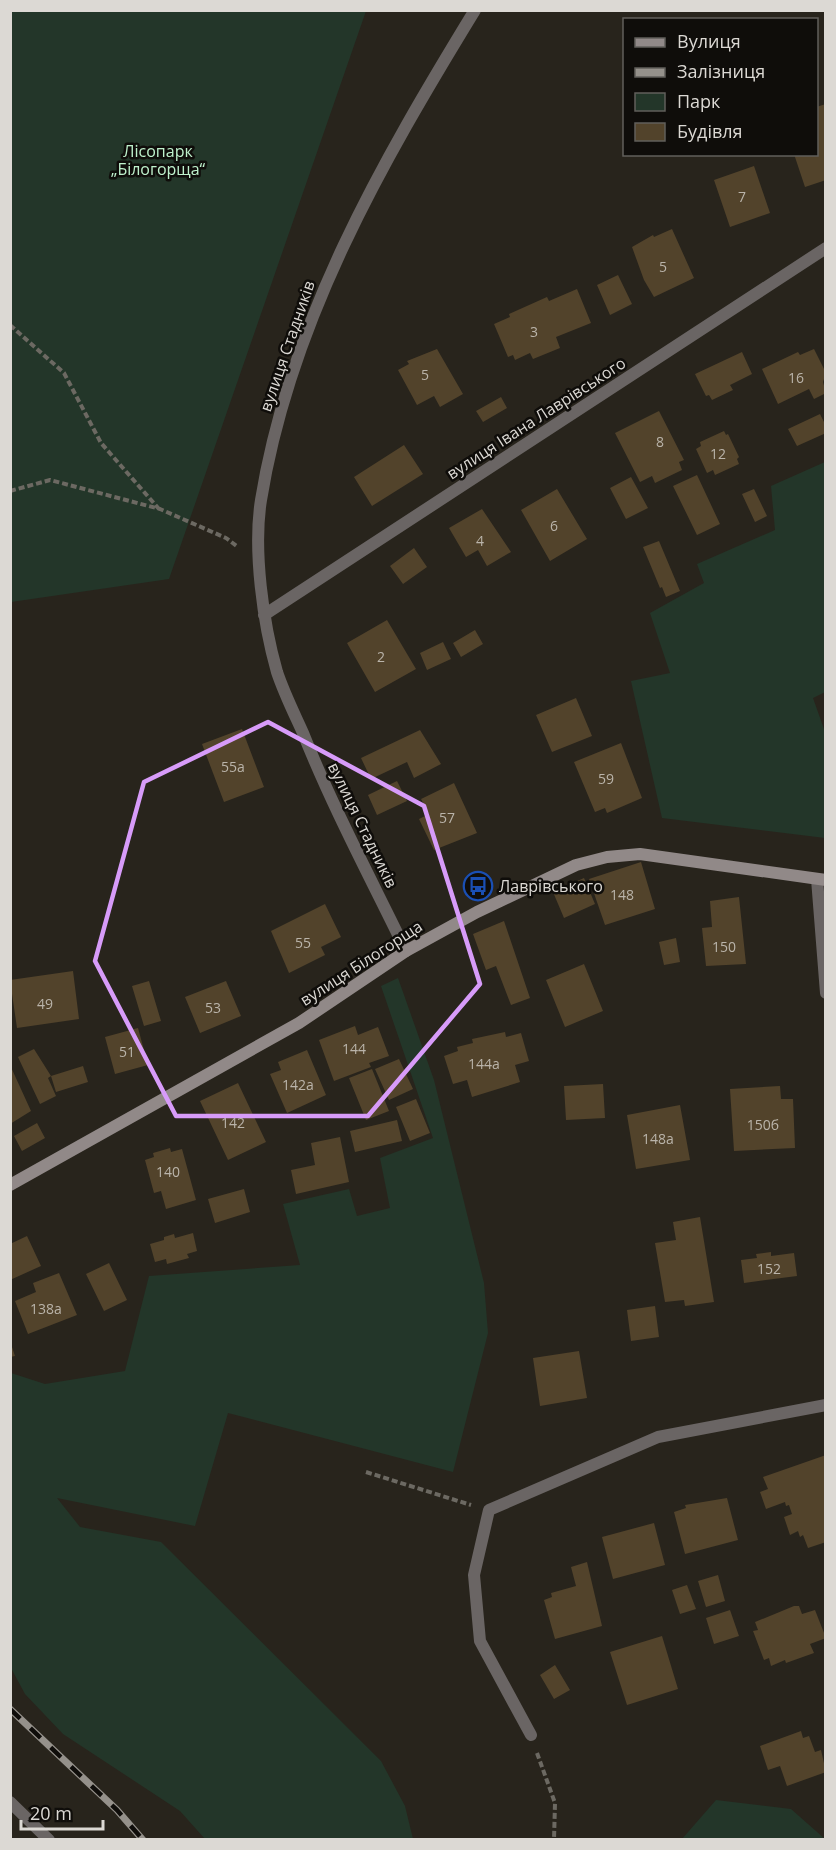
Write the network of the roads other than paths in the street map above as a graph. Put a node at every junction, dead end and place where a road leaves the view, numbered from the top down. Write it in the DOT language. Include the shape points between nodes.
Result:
graph roads {
  1 [pos="475,10"];
  2 [pos="825,248"];
  3 [pos="264,615"];
  4 [pos="821,880"];
  5 [pos="406,951"];
  6 [pos="825,993"];
  7 [pos="10,1185"];
  8 [pos="825,1405"];
  9 [pos="531,1735"];
  10 [pos="10,1802"];
  11 [pos="49,1839"];
  1 -- 3 [label="street, вулиця Стадників" via="403,127 328,275 283,402 261,502"];
  2 -- 3 [label="street, вулиця Івана Лаврівського"];
  3 -- 5 [label="street, вулиця Стадників" via="278,673 323,782"];
  4 -- 5 [label="street, вулиця Білогорща" via="640,854 607,857 576,865"];
  4 -- 6 [label="street"];
  5 -- 7 [label="street, вулиця Білогорща" via="299,1023"];
  8 -- 9 [label="street" via="658,1437 489,1510 474,1575 480,1641"];
  10 -- 11 [label="street"];
}
